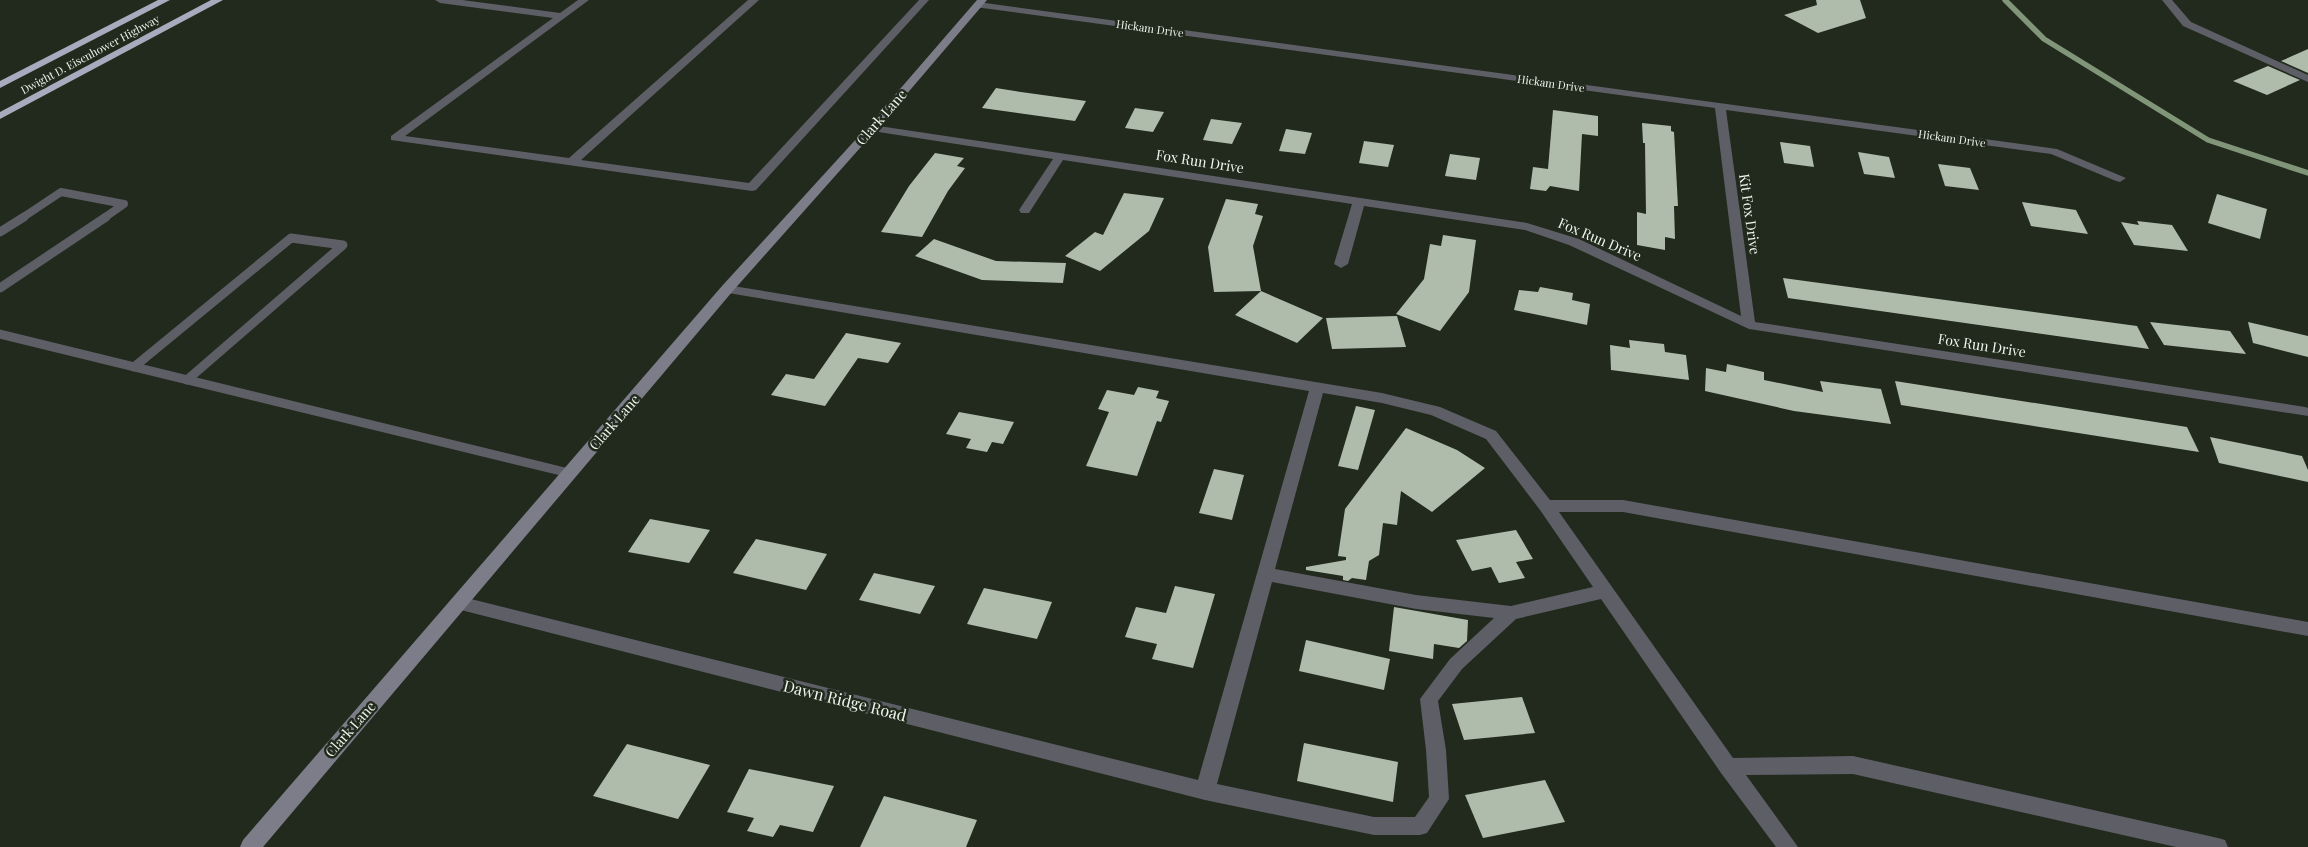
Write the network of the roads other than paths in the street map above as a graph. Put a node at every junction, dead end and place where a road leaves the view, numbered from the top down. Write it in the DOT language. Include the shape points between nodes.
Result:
graph roads {
  1 [pos="165,0"];
  2 [pos="218,0"];
  3 [pos="440,0"];
  4 [pos="584,0"];
  5 [pos="754,0"];
  6 [pos="924,0"];
  7 [pos="2167,0"];
  8 [pos="980,2"];
  9 [pos="562,16"];
  10 [pos="2308,79"];
  11 [pos="0,85"];
  12 [pos="1720,107"];
  13 [pos="0,116"];
  14 [pos="872,128"];
  15 [pos="1060,155"];
  16 [pos="571,163"];
  17 [pos="2120,178"];
  18 [pos="1359,202"];
  19 [pos="1025,210"];
  20 [pos="0,232"];
  21 [pos="1341,264"];
  22 [pos="0,288"];
  23 [pos="727,289"];
  24 [pos="1749,325"];
  25 [pos="0,334"];
  26 [pos="134,367"];
  27 [pos="187,380"];
  28 [pos="1317,387"];
  29 [pos="2305,412"];
  30 [pos="569,474"];
  31 [pos="1546,506"];
  32 [pos="1266,574"];
  33 [pos="1605,591"];
  34 [pos="459,603"];
  35 [pos="1511,613"];
  36 [pos="2308,629"];
  37 [pos="1728,767"];
  38 [pos="1205,791"];
  39 [pos="250,847"];
  40 [pos="1788,847"];
  41 [pos="2218,847"];
  1 -- 11 [label="highway, Dwight D. Eisenhower Highway"];
  2 -- 13 [label="highway, Dwight D. Eisenhower Highway"];
  3 -- 9 [label="street"];
  4 -- 9 [label="street"];
  5 -- 16 [label="street"];
  6 -- 16 [label="street" via="752,187"];
  7 -- 10 [label="street" via="2187,24"];
  8 -- 12 [label="street, Hickam Drive"];
  8 -- 14 [label="main road, Clark Lane"];
  9 -- 16 [label="street" via="395,138"];
  12 -- 17 [label="street, Hickam Drive" via="2053,151"];
  12 -- 24 [label="street, Kit Fox Drive"];
  14 -- 15 [label="street, Fox Run Drive"];
  14 -- 23 [label="main road, Clark Lane"];
  15 -- 18 [label="street, Fox Run Drive"];
  15 -- 19 [label="street"];
  18 -- 21 [label="street"];
  18 -- 24 [label="street, Fox Run Drive" via="1527,227 1574,242"];
  20 -- 22 [label="lane" via="61,192 124,204"];
  23 -- 28 [label="street"];
  23 -- 30 [label="main road, Clark Lane"];
  24 -- 29 [label="street, Fox Run Drive"];
  25 -- 26 [label="lane"];
  26 -- 27 [label="lane"];
  26 -- 27 [label="lane" via="291,238 343,245"];
  27 -- 30 [label="lane"];
  28 -- 31 [label="street" via="1435,411 1491,435"];
  28 -- 32 [label="street"];
  30 -- 34 [label="main road, Clark Lane"];
  31 -- 33 [label="street"];
  31 -- 36 [label="street" via="1623,506"];
  32 -- 35 [label="street" via="1416,602"];
  32 -- 38 [label="street"];
  33 -- 35 [label="street"];
  33 -- 37 [label="street"];
  34 -- 38 [label="street, Dawn Ridge Road"];
  34 -- 39 [label="main road, Clark Lane"];
  35 -- 38 [label="street, Dawn Ridge Road" via="1456,664 1429,699 1439,799 1420,826 1374,826"];
  37 -- 40 [label="street"];
  37 -- 41 [label="street" via="1853,765"];
}
